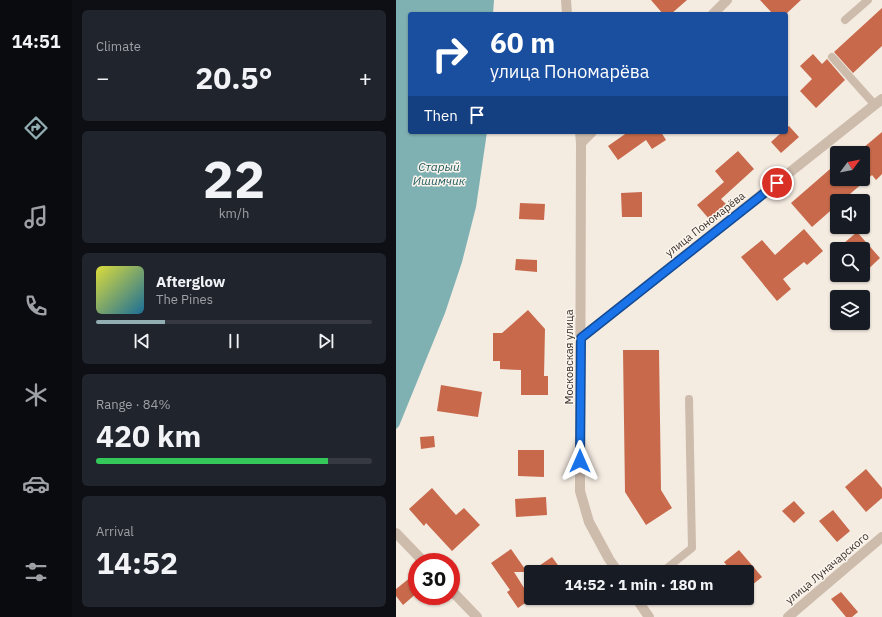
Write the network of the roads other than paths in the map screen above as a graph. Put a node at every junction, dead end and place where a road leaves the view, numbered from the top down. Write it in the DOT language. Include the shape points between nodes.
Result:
graph roads {
  1 [pos="566,0"];
  2 [pos="727,0"];
  3 [pos="868,0"];
  4 [pos="567,12"];
  5 [pos="715,12"];
  6 [pos="845,20"];
  7 [pos="832,57"];
  8 [pos="879,102"];
  9 [pos="580,134"];
  10 [pos="590,134"];
  11 [pos="581,143"];
  12 [pos="581,338"];
  13 [pos="689,399"];
  14 [pos="396,533"];
  15 [pos="882,537"];
  16 [pos="415,553"];
  17 [pos="614,565"];
  18 [pos="671,565"];
  19 [pos="460,600"];
  20 [pos="641,605"];
  21 [pos="476,617"];
  22 [pos="649,617"];
  23 [pos="788,617"];
  1 -- 4 [label="street"];
  2 -- 5 [label="street"];
  3 -- 6 [label="lane"];
  7 -- 8 [label="lane"];
  8 -- 12 [label="street, улица Пономарёва"];
  9 -- 11 [label="street, Московская улица"];
  10 -- 11 [label="street"];
  11 -- 12 [label="street, Московская улица"];
  12 -- 17 [label="street, Московская улица" via="580,491 590,522"];
  13 -- 18 [label="lane" via="692,548"];
  14 -- 16 [label="street"];
  15 -- 23 [label="street, улица Луначарского"];
  19 -- 21 [label="street"];
  20 -- 22 [label="street"];
}
